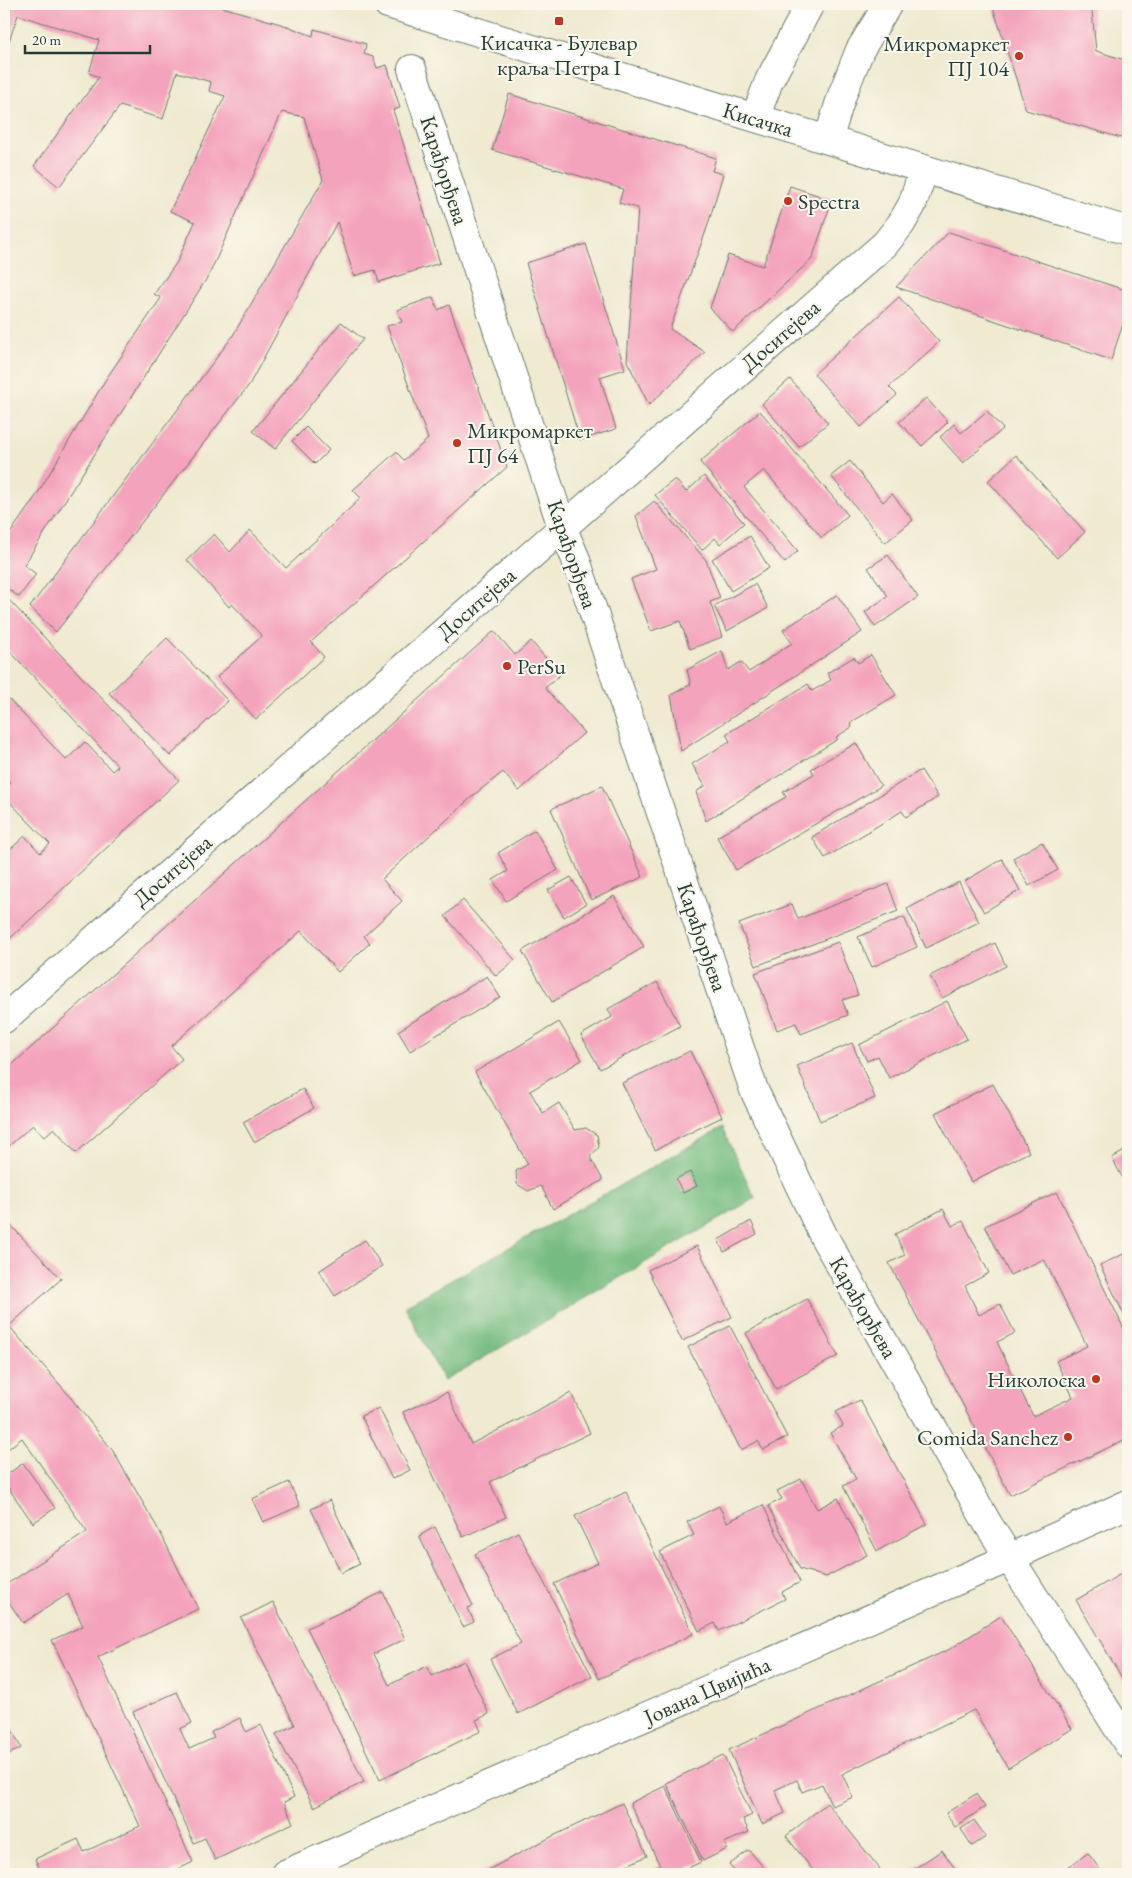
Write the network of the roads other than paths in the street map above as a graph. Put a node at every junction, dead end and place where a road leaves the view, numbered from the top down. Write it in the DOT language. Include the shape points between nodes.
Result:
graph roads {
  1 [pos="388,4"];
  2 [pos="810,4"];
  3 [pos="888,4"];
  4 [pos="412,69"];
  5 [pos="755,118"];
  6 [pos="828,140"];
  7 [pos="924,169"];
  8 [pos="1128,231"];
  9 [pos="562,527"];
  10 [pos="4,1019"];
  11 [pos="1128,1504"];
  12 [pos="1009,1558"];
  13 [pos="1128,1744"];
  14 [pos="285,1874"];
  1 -- 5 [label="street, Кисачка"];
  2 -- 5 [label="street" via="769,81"];
  3 -- 6 [label="street" via="860,50"];
  4 -- 9 [label="street, Карађорђева"];
  5 -- 6 [label="street, Кисачка"];
  6 -- 7 [label="street, Кисачка"];
  7 -- 8 [label="street, Кисачка"];
  7 -- 9 [label="street, Доситејева" via="912,205 884,244"];
  9 -- 10 [label="street, Доситејева"];
  9 -- 12 [label="street, Карађорђева" via="575,557 754,1090 824,1237"];
  11 -- 12 [label="street, Јована Цвијића"];
  12 -- 13 [label="street, Карађорђева"];
  12 -- 14 [label="street, Јована Цвијића"];
}
